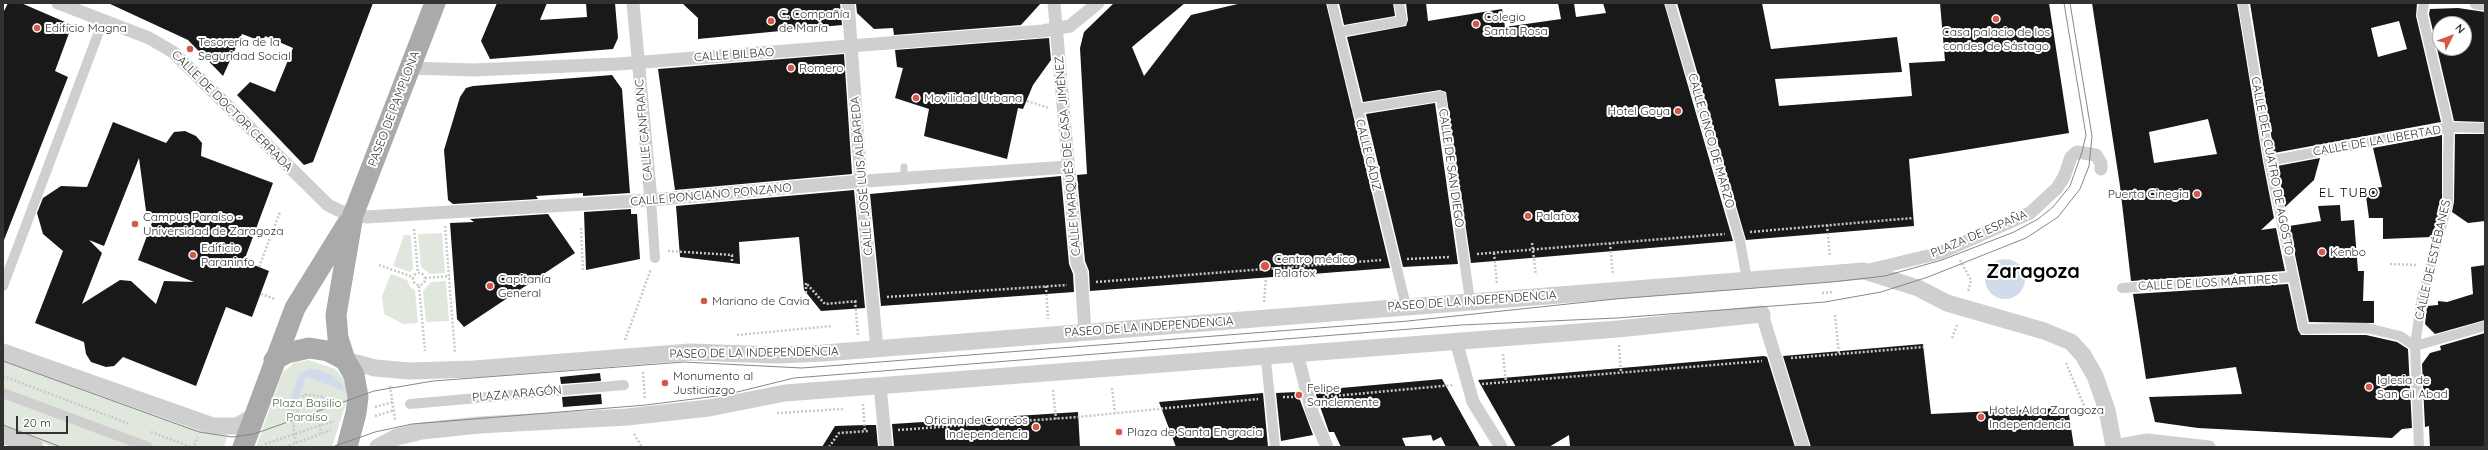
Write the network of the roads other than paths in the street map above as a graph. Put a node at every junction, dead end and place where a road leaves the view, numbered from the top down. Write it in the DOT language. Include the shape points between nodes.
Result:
graph roads {
  1 [pos="58,3"];
  2 [pos="435,3"];
  3 [pos="634,3"];
  4 [pos="848,3"];
  5 [pos="1054,3"];
  6 [pos="1098,3"];
  7 [pos="1332,3"];
  8 [pos="1399,3"];
  9 [pos="1670,3"];
  10 [pos="2243,3"];
  11 [pos="2424,3"];
  12 [pos="2476,3"];
  13 [pos="2485,4"];
  14 [pos="103,21"];
  15 [pos="1057,28"];
  16 [pos="1339,32"];
  17 [pos="851,46"];
  18 [pos="639,62"];
  19 [pos="410,68"];
  20 [pos="1357,109"];
  21 [pos="2449,127"];
  22 [pos="2485,128"];
  23 [pos="2269,161"];
  24 [pos="1068,166"];
  25 [pos="2100,169"];
  26 [pos="861,181"];
  27 [pos="650,200"];
  28 [pos="353,215"];
  29 [pos="655,258"];
  30 [pos="1864,271"];
  31 [pos="2293,277"];
  32 [pos="1747,280"];
  33 [pos="3,286"];
  34 [pos="2122,288"];
  35 [pos="1470,301"];
  36 [pos="1406,306"];
  37 [pos="1762,314"];
  38 [pos="2485,326"];
  39 [pos="1085,332"];
  40 [pos="1456,341"];
  41 [pos="2415,346"];
  42 [pos="877,349"];
  43 [pos="3,352"];
  44 [pos="1297,353"];
  45 [pos="274,360"];
  46 [pos="345,360"];
  47 [pos="1266,360"];
  48 [pos="624,385"];
  49 [pos="880,386"];
  50 [pos="3,393"];
  51 [pos="410,404"];
  52 [pos="253,417"];
  53 [pos="3,435"];
  54 [pos="253,446"];
  55 [pos="2114,446"];
  56 [pos="35,447"];
  57 [pos="148,447"];
  58 [pos="347,447"];
  59 [pos="378,447"];
  60 [pos="886,447"];
  61 [pos="1275,447"];
  62 [pos="1327,447"];
  63 [pos="1501,447"];
  64 [pos="1804,447"];
  65 [pos="2209,447"];
  66 [pos="2419,447"];
  1 -- 14 [label="street, CALLE DE DOCTOR CERRADA"];
  2 -- 19 [label="main road, PASEO DE PAMPLONA"];
  3 -- 18 [label="street, CALLE CANFRANC"];
  4 -- 17 [label="street, CALLE JOSÉ LUIS ALBAREDA"];
  5 -- 15 [label="street, CALLE MARQUÉS DE CASA JIMÉNEZ"];
  6 -- 15 [label="street, CALLE BILBAO" via="1070,26"];
  7 -- 16 [label="street, CALLE CÁDIZ"];
  8 -- 16 [label="street" via="1402,21"];
  9 -- 32 [label="street, CALLE CINCO DE MARZO" via="1740,241"];
  10 -- 23 [label="street, CALLE DEL CUATRO DE AGOSTO"];
  11 -- 21 [label="street, CALLE DE ESTÉBANES" via="2422,14"];
  12 -- 13 [label="street"];
  14 -- 28 [label="street, CALLE DE DOCTOR CERRADA" via="149,38 173,52 239,114 311,190 328,205"];
  14 -- 33 [label="street"];
  15 -- 17 [label="street, CALLE BILBAO"];
  15 -- 24 [label="street, CALLE MARQUÉS DE CASA JIMÉNEZ"];
  16 -- 20 [label="street, CALLE CÁDIZ"];
  17 -- 18 [label="street, CALLE BILBAO"];
  17 -- 26 [label="street, CALLE JOSÉ LUIS ALBAREDA"];
  18 -- 19 [label="street, CALLE BILBAO" via="473,70"];
  18 -- 27 [label="street, CALLE CANFRANC"];
  19 -- 28 [label="main road, PASEO DE PAMPLONA"];
  20 -- 35 [label="street, CALLE DE SAN DIEGO" via="1441,96"];
  20 -- 36 [label="street, CALLE CÁDIZ"];
  21 -- 22 [label="street, CALLE DE LA LIBERTAD"];
  21 -- 23 [label="street, CALLE DE LA LIBERTAD"];
  21 -- 41 [label="street, CALLE DE ESTÉBANES" via="2448,202 2421,302"];
  23 -- 31 [label="street, CALLE DEL CUATRO DE AGOSTO"];
  24 -- 26 [label="street, CALLE PONCIANO PONZANO" via="904,173"];
  24 -- 39 [label="street, CALLE MARQUÉS DE CASA JIMÉNEZ" via="1077,263 1081,272"];
  25 -- 30 [label="street, PLAZA DE ESPAÑA" via="2101,163 2096,155 2077,152 2071,157 2057,188 2030,213 1940,253"];
  26 -- 27 [label="street, CALLE PONCIANO PONZANO"];
  26 -- 42 [label="street, CALLE JOSÉ LUIS ALBAREDA" via="868,296"];
  27 -- 28 [label="street, CALLE PONCIANO PONZANO" via="377,217"];
  27 -- 29 [label="street, CALLE CANFRANC"];
  28 -- 45 [label="main road, PASEO DE PAMPLONA" via="295,308"];
  28 -- 46 [label="main road, PASEO DE PAMPLONA" via="336,315 337,332"];
  30 -- 32 [label="street, PASEO DE LA INDEPENDENCIA"];
  30 -- 55 [label="street, PASEO DE LA INDEPENDENCIA" via="1918,288 1947,303 2062,337 2078,348 2086,358 2103,398"];
  31 -- 34 [label="street, CALLE DE LOS MÁRTIRES"];
  31 -- 41 [label="street, CALLE DEL CUATRO DE AGOSTO" via="2304,329 2367,328 2400,336"];
  32 -- 35 [label="street, PASEO DE LA INDEPENDENCIA"];
  35 -- 36 [label="street, PASEO DE LA INDEPENDENCIA"];
  36 -- 39 [label="street, PASEO DE LA INDEPENDENCIA"];
  37 -- 40 [label="street" via="1618,329"];
  37 -- 64 [label="street"];
  38 -- 41 [label="street"];
  39 -- 42 [label="street, PASEO DE LA INDEPENDENCIA"];
  40 -- 44 [label="street"];
  40 -- 63 [label="street" via="1473,402"];
  41 -- 66 [label="street, CALLE DE ESTÉBANES"];
  42 -- 46 [label="street, PASEO DE LA INDEPENDENCIA" via="794,354 708,352 642,355 474,369 409,371 375,368"];
  43 -- 52 [label="street" via="213,426 237,426"];
  44 -- 49 [label="street"];
  44 -- 62 [label="street" via="1312,412"];
  45 -- 46 [label="main road" via="287,353 309,348 328,351"];
  45 -- 52 [label="main road"];
  46 -- 58 [label="main road" via="354,375 358,397"];
  47 -- 61 [label="street"];
  48 -- 51 [label="street, PLAZA ARAGÓN"];
  49 -- 59 [label="street" via="785,393 722,406 647,414 422,431 397,436"];
  49 -- 60 [label="street"];
  50 -- 57 [label="street"];
  52 -- 54 [label="main road"];
  53 -- 56 [label="street"];
  55 -- 65 [label="street" via="2147,440"];
}
